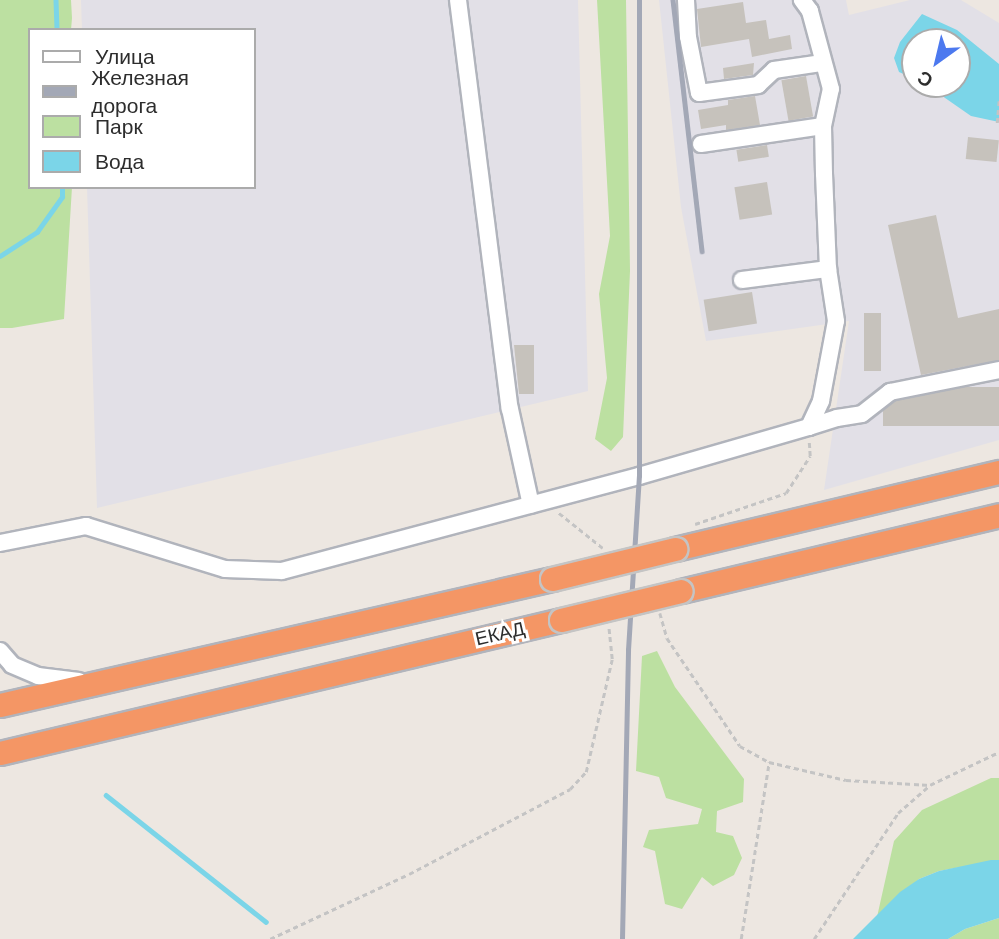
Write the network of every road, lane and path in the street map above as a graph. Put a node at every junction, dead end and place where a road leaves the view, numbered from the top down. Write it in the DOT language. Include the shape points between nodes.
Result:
graph roads {
  1 [pos="458,0"];
  2 [pos="685,0"];
  3 [pos="802,0"];
  4 [pos="822,62"];
  5 [pos="999,101"];
  6 [pos="997,123"];
  7 [pos="823,126"];
  8 [pos="701,144"];
  9 [pos="828,269"];
  10 [pos="742,280"];
  11 [pos="999,370"];
  12 [pos="809,427"];
  13 [pos="999,472"];
  14 [pos="537,502"];
  15 [pos="999,515"];
  16 [pos="0,543"];
  17 [pos="604,559"];
  18 [pos="608,622"];
  19 [pos="0,651"];
  20 [pos="106,682"];
  21 [pos="0,705"];
  22 [pos="999,752"];
  23 [pos="0,753"];
  24 [pos="930,785"];
  25 [pos="270,939"];
  26 [pos="741,939"];
  27 [pos="814,939"];
  1 -- 14 [label="street" via="510,409"];
  2 -- 4 [label="street" via="699,93 758,85 774,70"];
  3 -- 4 [label="street" via="810,11"];
  4 -- 7 [label="street" via="831,89"];
  5 -- 6 [label="path"];
  7 -- 8 [label="street"];
  7 -- 9 [label="street"];
  9 -- 10 [label="street"];
  9 -- 12 [label="street" via="836,321 821,401"];
  11 -- 12 [label="street" via="890,392 863,414"];
  12 -- 14 [label="street"];
  13 -- 20 [label="highway, bridge"];
  14 -- 16 [label="street" via="282,571 225,569 86,526"];
  14 -- 17 [label="path" via="603,547"];
  15 -- 23 [label="highway, ЕКАД, bridge"];
  18 -- 25 [label="path" via="612,659 586,772 570,789 409,874"];
  19 -- 20 [label="street" via="12,665 37,676"];
  20 -- 21 [label="highway"];
  22 -- 24 [label="path"];
  24 -- 26 [label="path" via="846,780 769,762"];
  24 -- 27 [label="path" via="898,813"];
}
